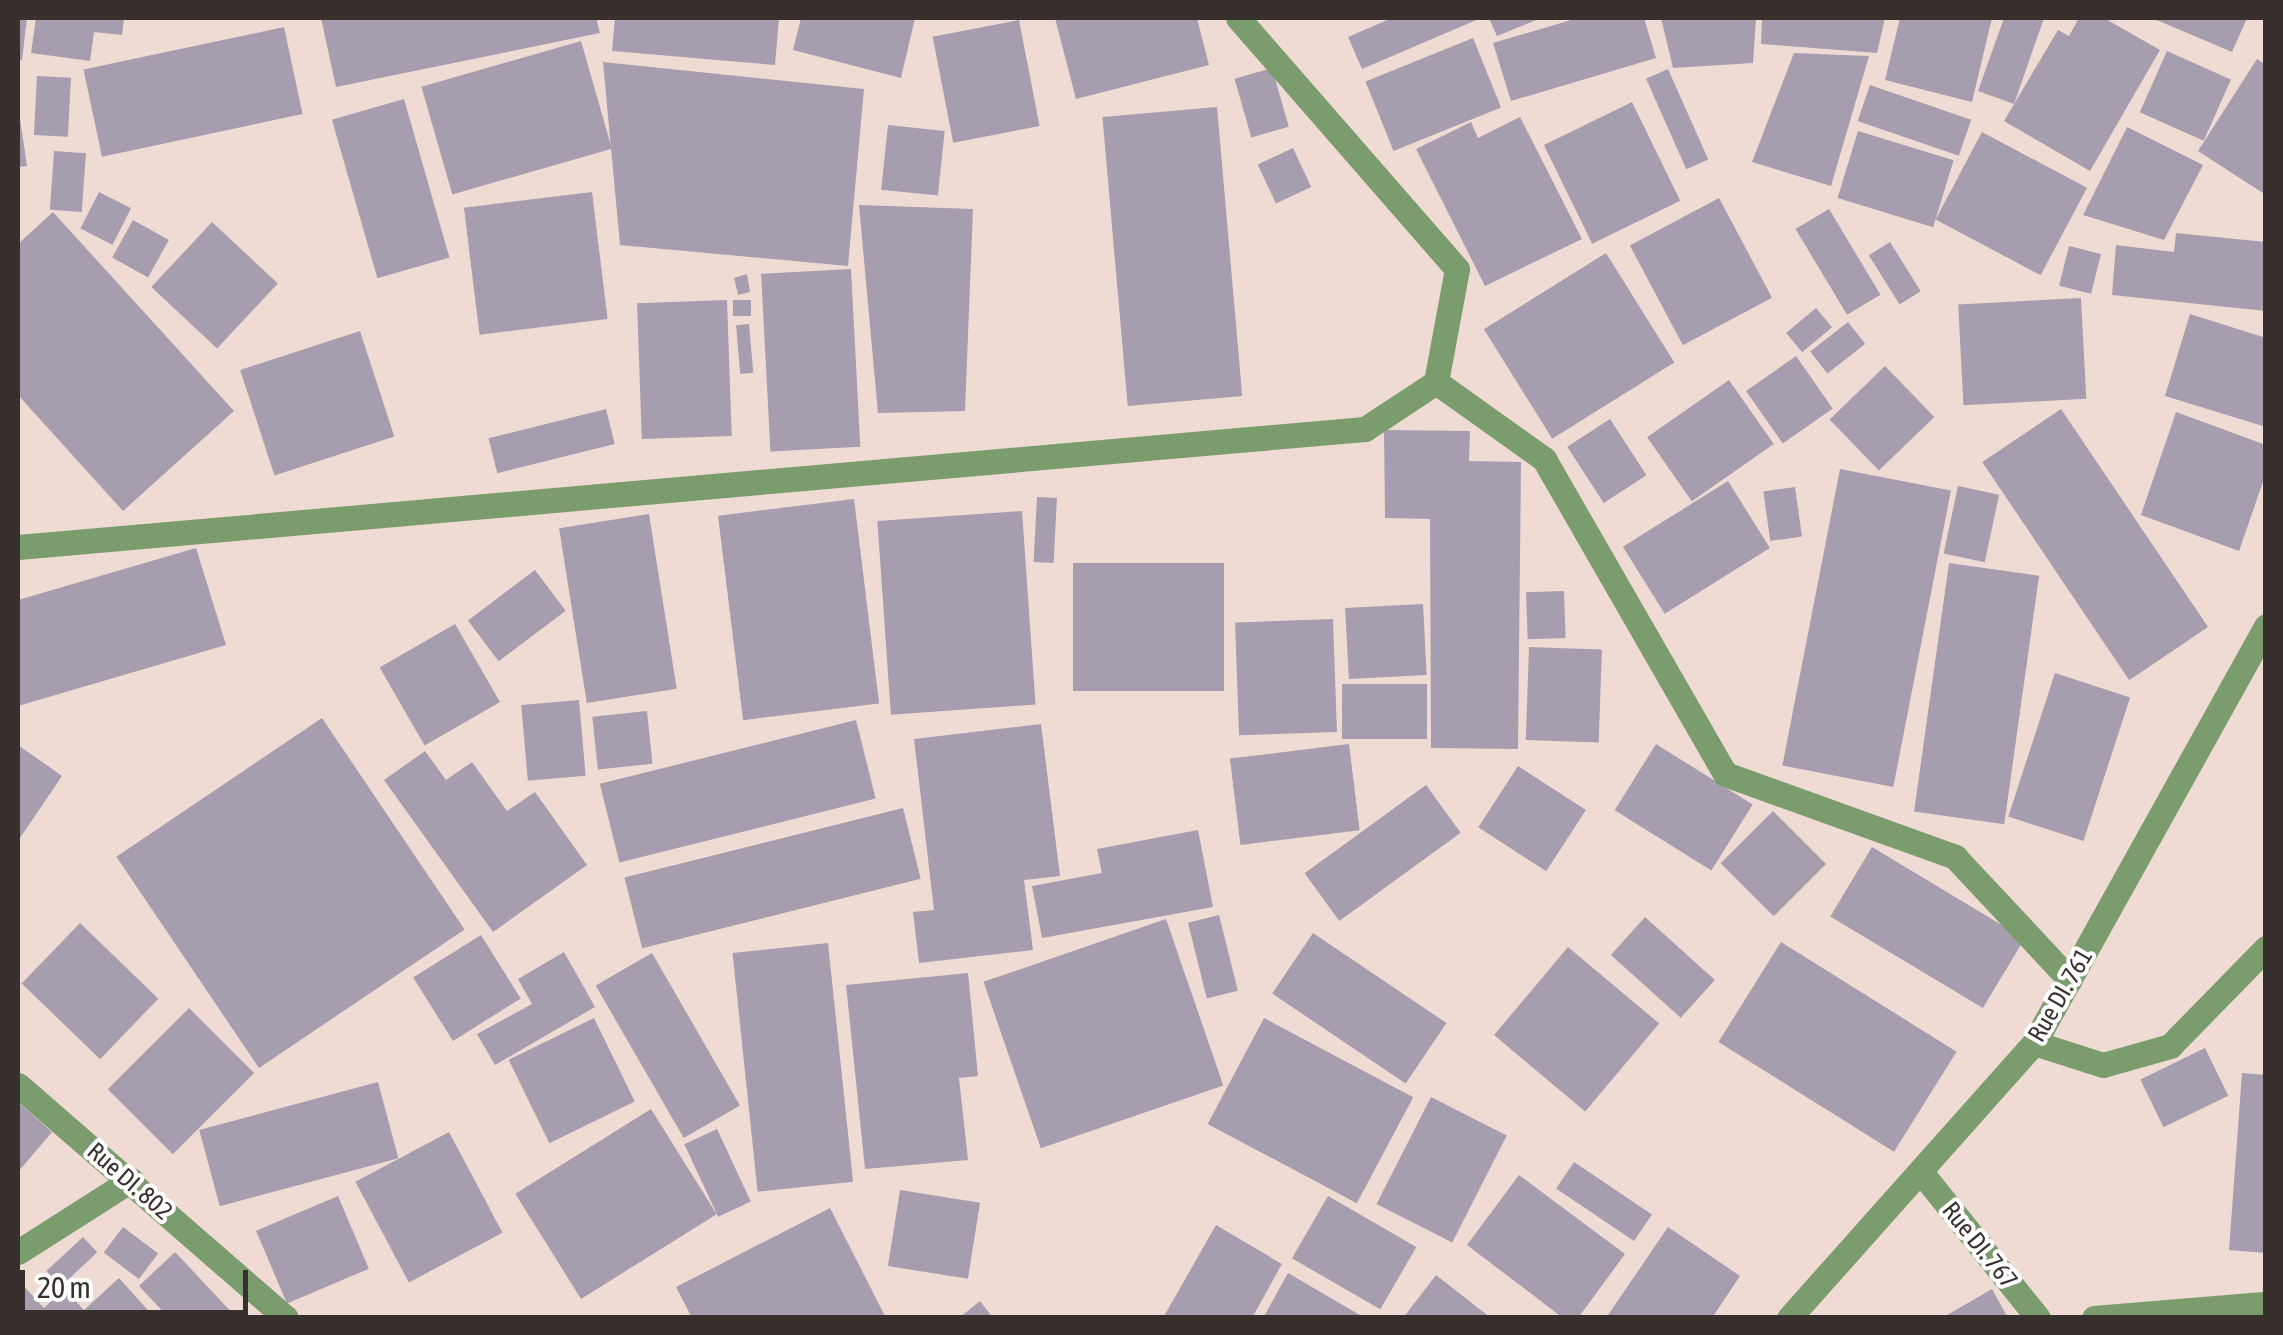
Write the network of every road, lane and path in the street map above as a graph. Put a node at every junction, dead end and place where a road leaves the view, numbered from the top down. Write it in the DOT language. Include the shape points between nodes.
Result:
graph roads {
  1 [pos="1238,18"];
  2 [pos="1436,382"];
  3 [pos="18,546"];
  4 [pos="2266,626"];
  5 [pos="2266,948"];
  6 [pos="2070,980"];
  7 [pos="2034,1043"];
  8 [pos="18,1085"];
  9 [pos="1921,1172"];
  10 [pos="131,1180"];
  11 [pos="18,1252"];
  12 [pos="2266,1304"];
  13 [pos="286,1318"];
  14 [pos="1789,1318"];
  15 [pos="2038,1318"];
  16 [pos="2094,1318"];
  1 -- 2 [label="street" via="1457,268"];
  2 -- 3 [label="street" via="1365,430"];
  2 -- 6 [label="street" via="1544,459 1725,774 1955,856"];
  4 -- 6 [label="street, Rue DI. 761"];
  5 -- 7 [label="street" via="2170,1046 2103,1065"];
  6 -- 7 [label="street, Rue DI. 761"];
  7 -- 9 [label="street, Rue DI. 761"];
  8 -- 10 [label="street, Rue DI. 802"];
  9 -- 14 [label="street, Rue DI. 761"];
  9 -- 15 [label="street, Rue DI. 767"];
  10 -- 11 [label="street"];
  10 -- 13 [label="street, Rue DI. 802"];
  12 -- 16 [label="street"];
}
